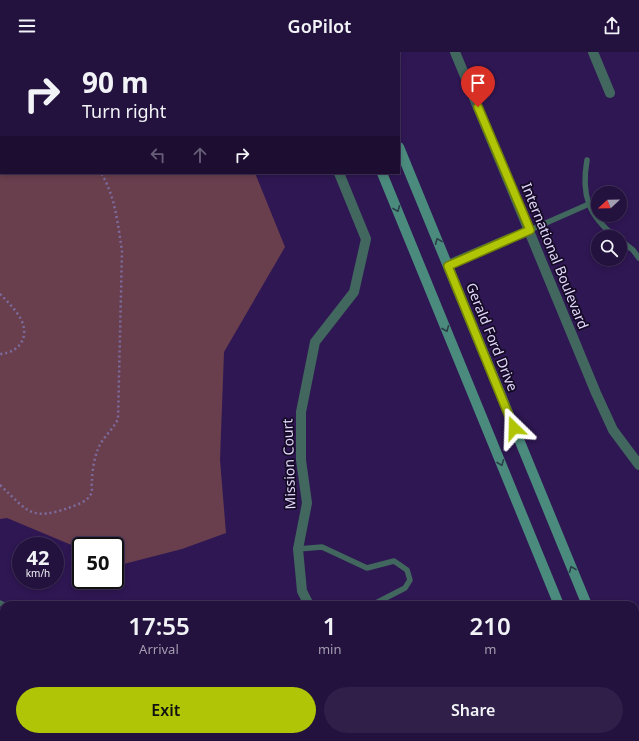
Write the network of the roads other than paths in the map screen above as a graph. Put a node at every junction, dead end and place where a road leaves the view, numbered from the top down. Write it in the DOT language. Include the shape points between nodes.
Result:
graph roads {
  1 [pos="456,52"];
  2 [pos="594,52"];
  3 [pos="610,93"];
  4 [pos="400,149"];
  5 [pos="587,160"];
  6 [pos="339,174"];
  7 [pos="382,174"];
  8 [pos="589,204"];
  9 [pos="530,230"];
  10 [pos="606,230"];
  11 [pos="627,245"];
  12 [pos="639,258"];
  13 [pos="448,266"];
  14 [pos="639,465"];
  15 [pos="298,549"];
  16 [pos="307,601"];
  17 [pos="380,601"];
  18 [pos="557,601"];
  19 [pos="585,601"];
  1 -- 9 [label="street, International Boulevard"];
  2 -- 3 [label="street"];
  13 -- 4 [label="main road, Gerald Ford Drive, one-way"];
  5 -- 8 [label="lane" via="584,181"];
  6 -- 15 [label="street, Mission Court" via="366,239 354,292 315,342 301,412 301,460 307,503"];
  7 -- 18 [label="main road, one-way"];
  8 -- 9 [label="lane"];
  8 -- 10 [label="lane"];
  9 -- 13 [label="street"];
  9 -- 14 [label="street, International Boulevard" via="613,430"];
  11 -- 12 [label="lane"];
  19 -- 13 [label="main road, Gerald Ford Drive, one-way"];
  15 -- 16 [label="street, Mission Court" via="302,591"];
  15 -- 17 [label="lane" via="322,547 367,568 394,561 407,570 410,580 405,588"];
}
